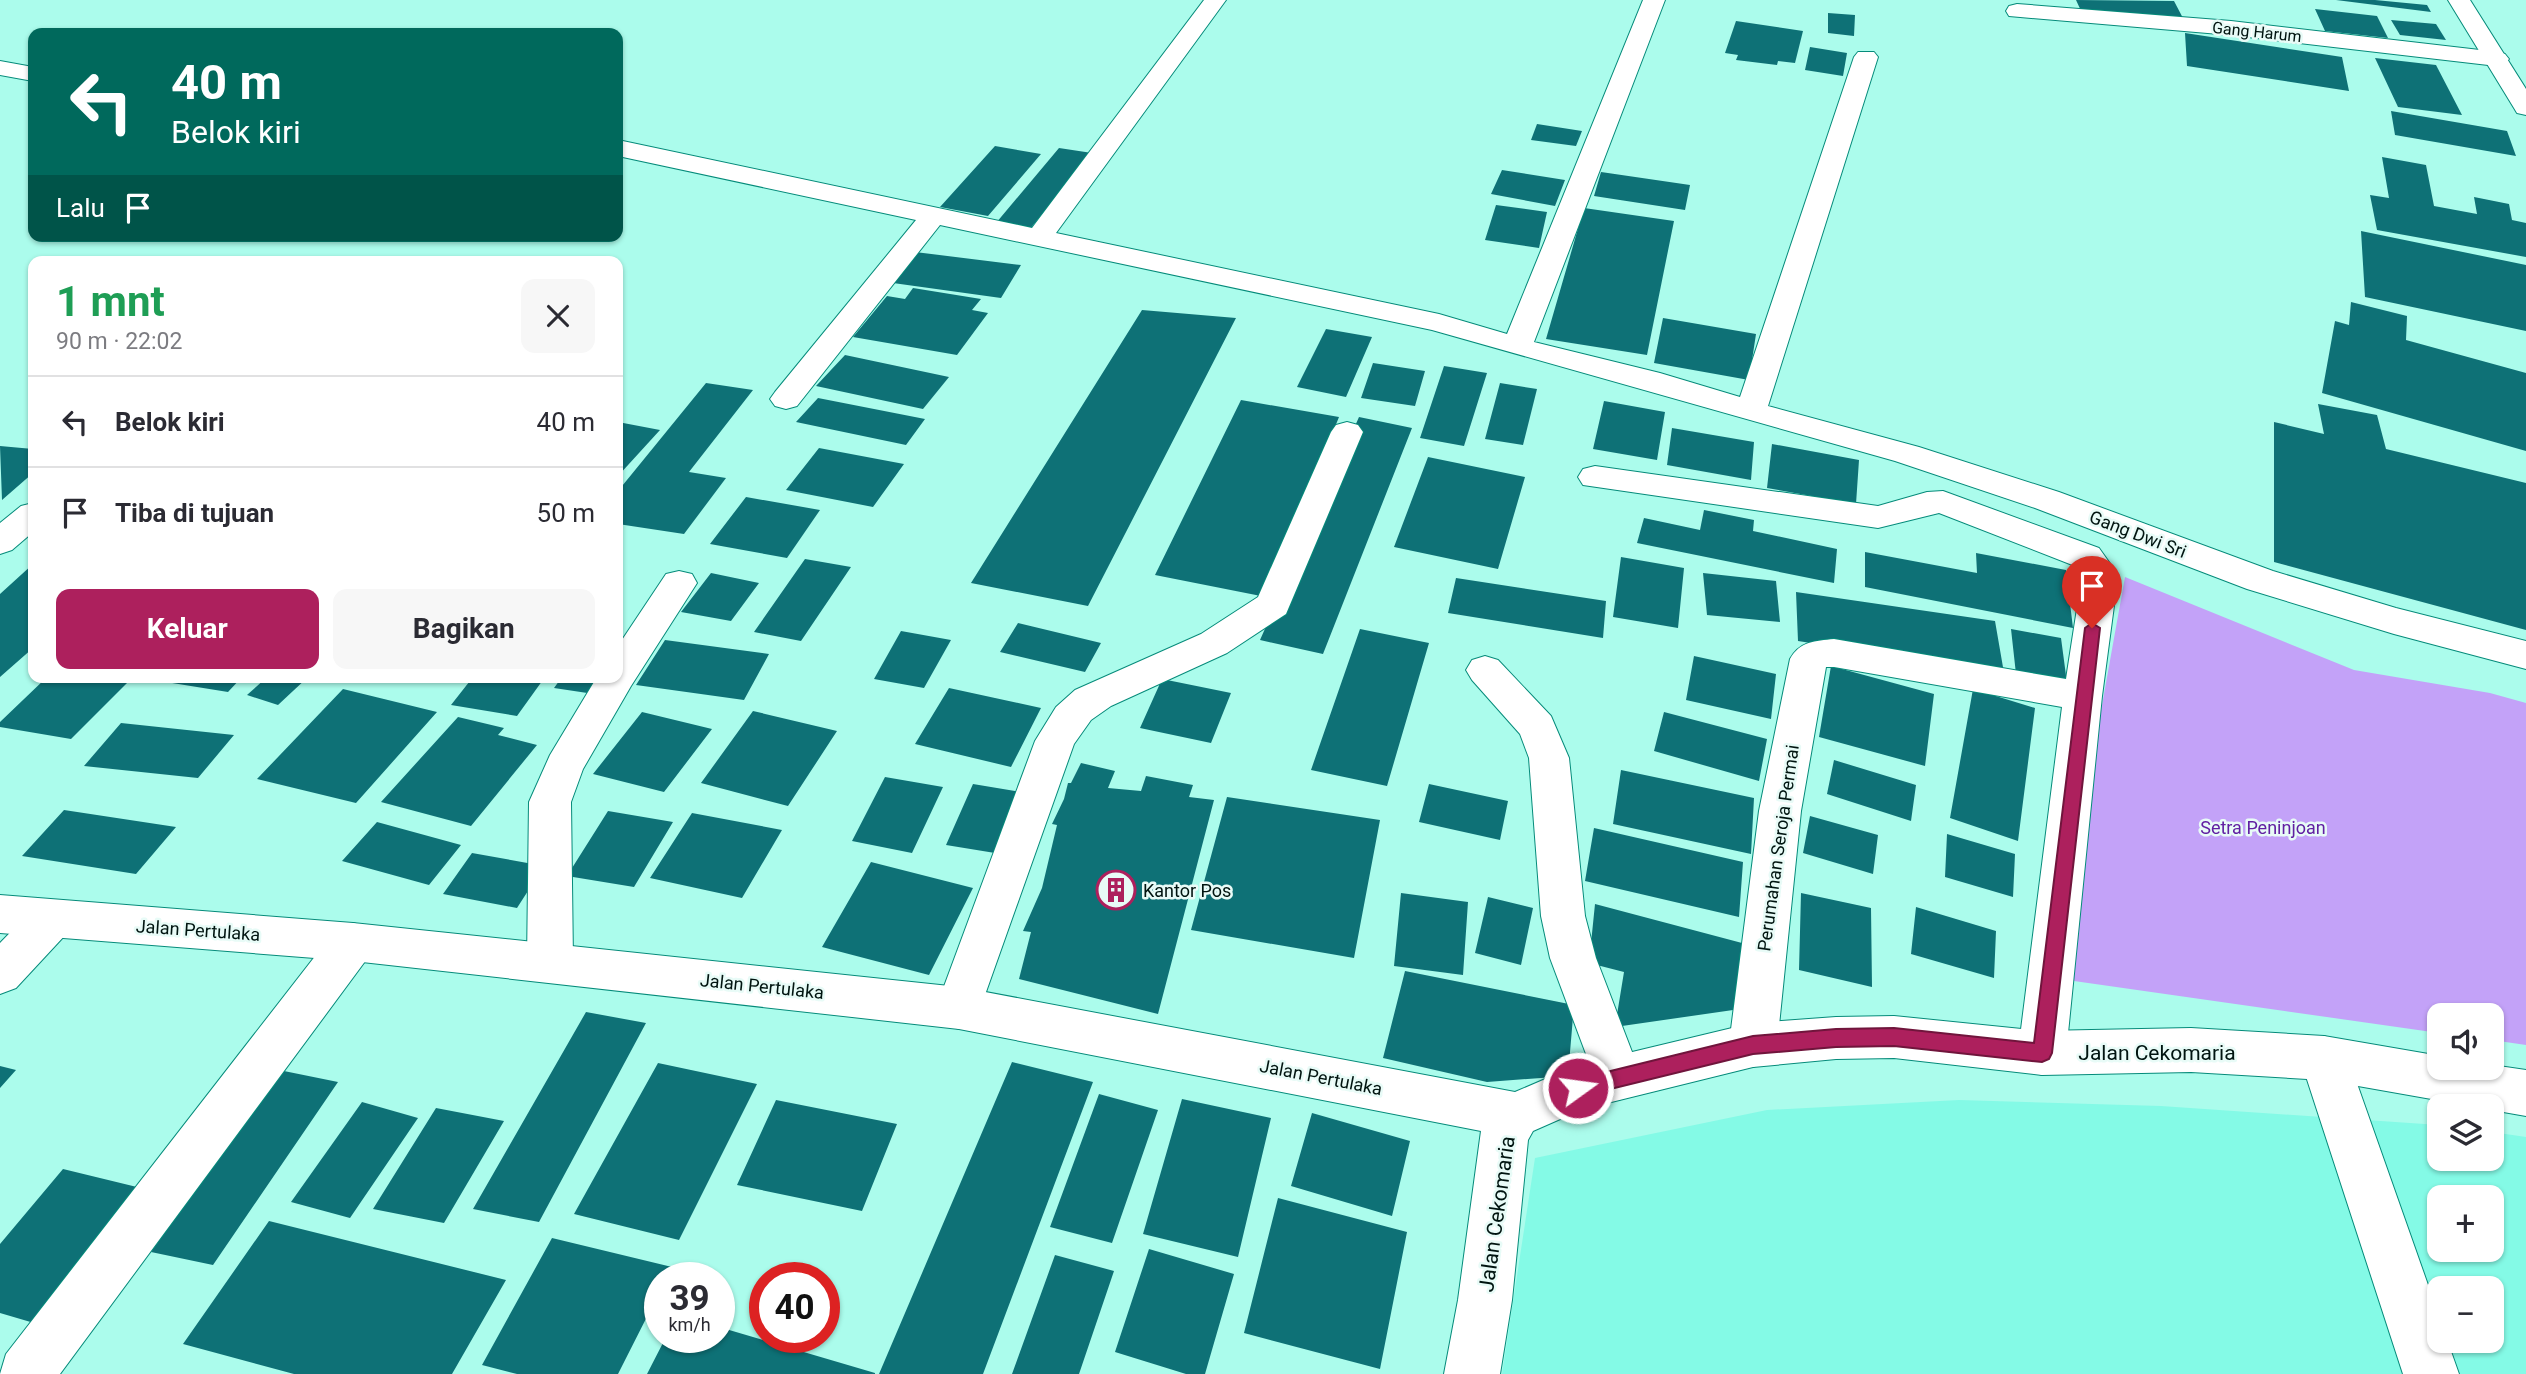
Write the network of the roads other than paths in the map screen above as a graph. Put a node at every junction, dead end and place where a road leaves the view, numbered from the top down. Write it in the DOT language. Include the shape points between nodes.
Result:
graph roads {
  1 [pos="1215,0"];
  2 [pos="1654,0"];
  3 [pos="2459,0"];
  4 [pos="2017,11"];
  5 [pos="1866,57"];
  6 [pos="2497,59"];
  7 [pos="0,68"];
  8 [pos="28,73"];
  9 [pos="2526,108"];
  10 [pos="623,150"];
  11 [pos="930,220"];
  12 [pos="1038,238"];
  13 [pos="1517,347"];
  14 [pos="786,399"];
  15 [pos="1751,410"];
  16 [pos="1347,432"];
  17 [pos="1595,477"];
  18 [pos="28,518"];
  19 [pos="0,542"];
  20 [pos="679,583"];
  21 [pos="2526,655"];
  22 [pos="623,668"];
  23 [pos="1485,670"];
  24 [pos="613,683"];
  25 [pos="2083,696"];
  26 [pos="0,914"];
  27 [pos="52,919"];
  28 [pos="353,942"];
  29 [pos="550,962"];
  30 [pos="0,974"];
  31 [pos="959,1008"];
  32 [pos="1753,1045"];
  33 [pos="2042,1053"];
  34 [pos="2324,1058"];
  35 [pos="1618,1078"];
  36 [pos="2526,1093"];
  37 [pos="1516,1115"];
  38 [pos="26,1374"];
  39 [pos="1472,1374"];
  40 [pos="2431,1374"];
  1 -- 12 [label="street"];
  2 -- 13 [label="street"];
  3 -- 6 [label="street"];
  4 -- 6 [label="street, Gang Harum" via="2225,19"];
  5 -- 15 [label="street"];
  6 -- 9 [label="street"];
  7 -- 8 [label="street"];
  10 -- 11 [label="street, Gang Dwi Sri"];
  11 -- 12 [label="street, Gang Dwi Sri"];
  11 -- 14 [label="street"];
  12 -- 13 [label="street, Gang Dwi Sri" via="1438,323"];
  13 -- 15 [label="street, Gang Dwi Sri"];
  15 -- 21 [label="street, Gang Dwi Sri" via="2047,500 2260,580"];
  16 -- 31 [label="street" via="1273,605 1216,642 1102,692 1078,707 1067,722 1055,741"];
  17 -- 25 [label="street" via="1878,517 1931,501 1943,502 2087,557 2098,572 2099,583"];
  18 -- 19 [label="street"];
  20 -- 22 [label="street"];
  23 -- 35 [label="street" via="1537,727 1549,758 1563,916 1573,958"];
  24 -- 29 [label="street" via="564,766 550,802"];
  25 -- 32 [label="street, Perumahan Seroja Permai" via="1834,653 1814,655 1806,665 1780,811"];
  25 -- 33 [label="street"];
  26 -- 27 [label="street, Jalan Pertulaka"];
  27 -- 28 [label="street, Jalan Pertulaka"];
  27 -- 30 [label="street"];
  28 -- 29 [label="street, Jalan Pertulaka"];
  28 -- 38 [label="street"];
  29 -- 31 [label="street, Jalan Pertulaka"];
  31 -- 37 [label="street, Jalan Pertulaka"];
  32 -- 33 [label="street, Jalan Cekomaria" via="1894,1037"];
  32 -- 35 [label="street, Jalan Cekomaria"];
  33 -- 34 [label="street, Jalan Cekomaria" via="2191,1050"];
  34 -- 36 [label="street, Jalan Cekomaria"];
  34 -- 40 [label="street"];
  35 -- 37 [label="street, Jalan Cekomaria" via="1578,1088"];
  37 -- 39 [label="street, Jalan Cekomaria" via="1504,1136"];
}
